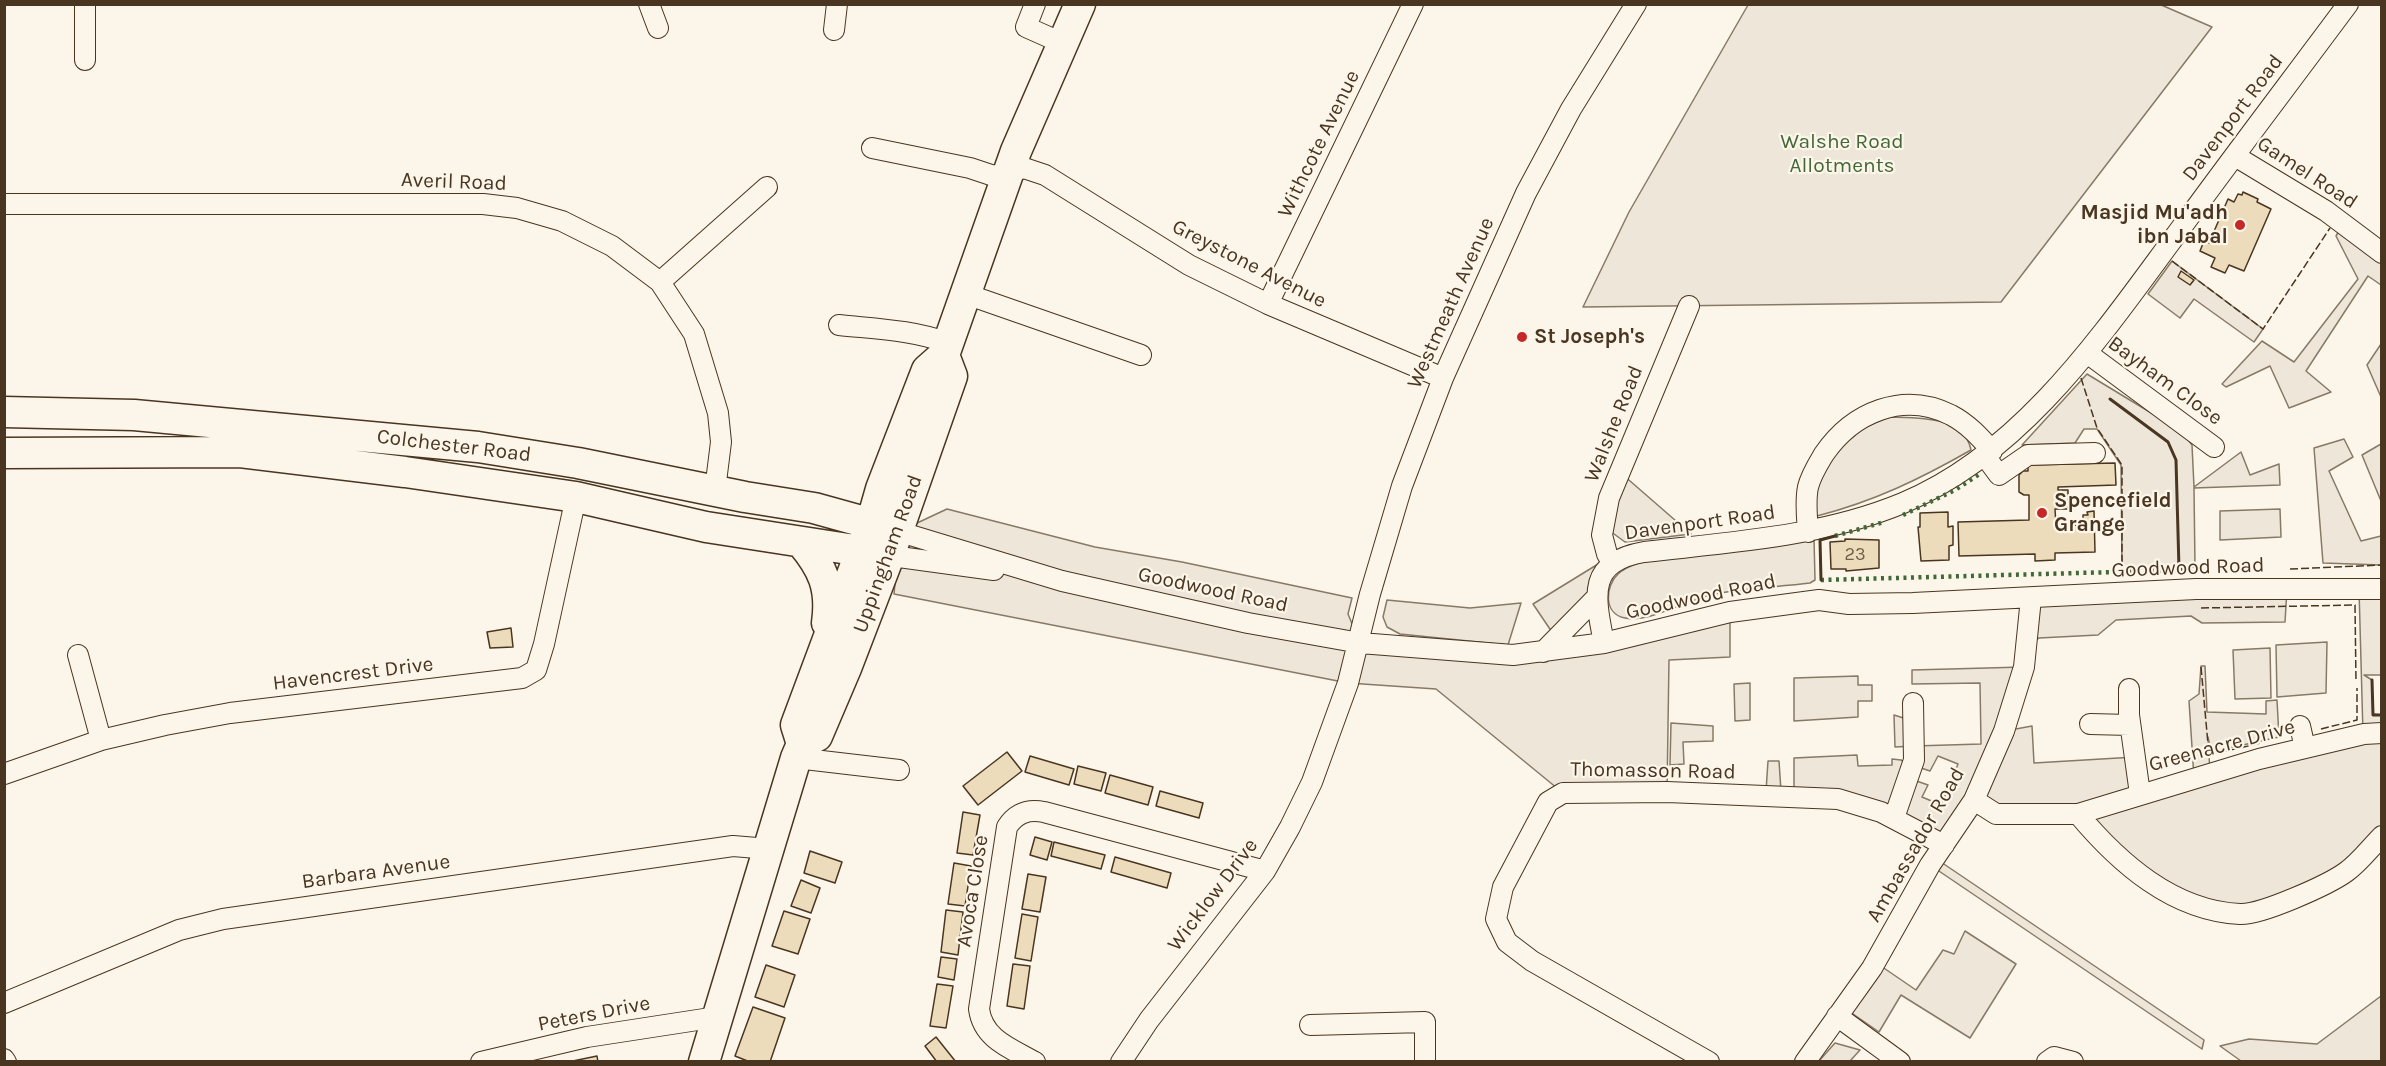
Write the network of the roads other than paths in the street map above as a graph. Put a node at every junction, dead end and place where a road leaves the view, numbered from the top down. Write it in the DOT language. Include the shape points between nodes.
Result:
graph roads {
  1 [pos="85,4"];
  2 [pos="649,4"];
  3 [pos="837,4"];
  4 [pos="1035,4"];
  5 [pos="1080,4"];
  6 [pos="1413,4"];
  7 [pos="1636,4"];
  8 [pos="2348,4"];
  9 [pos="658,27"];
  10 [pos="834,30"];
  11 [pos="1062,43"];
  12 [pos="85,60"];
  13 [pos="872,148"];
  14 [pos="2235,156"];
  15 [pos="1008,171"];
  16 [pos="767,187"];
  17 [pos="4,204"];
  18 [pos="2382,253"];
  19 [pos="660,282"];
  20 [pos="966,294"];
  21 [pos="1268,304"];
  22 [pos="1689,306"];
  23 [pos="839,325"];
  24 [pos="946,349"];
  25 [pos="2087,353"];
  26 [pos="1141,356"];
  27 [pos="1443,378"];
  28 [pos="4,412"];
  29 [pos="4,431"];
  30 [pos="2214,447"];
  31 [pos="4,453"];
  32 [pos="1989,453"];
  33 [pos="2095,453"];
  34 [pos="121,454"];
  35 [pos="715,490"];
  36 [pos="576,497"];
  37 [pos="1808,532"];
  38 [pos="879,541"];
  39 [pos="801,542"];
  40 [pos="1612,563"];
  41 [pos="1038,575"];
  42 [pos="2382,589"];
  43 [pos="1597,597"];
  44 [pos="2031,598"];
  45 [pos="1360,643"];
  46 [pos="1604,643"];
  47 [pos="825,646"];
  48 [pos="1543,652"];
  49 [pos="78,655"];
  50 [pos="2128,689"];
  51 [pos="1913,703"];
  52 [pos="2090,724"];
  53 [pos="2130,725"];
  54 [pos="2300,726"];
  55 [pos="2382,734"];
  56 [pos="101,740"];
  57 [pos="2305,748"];
  58 [pos="799,751"];
  59 [pos="899,770"];
  60 [pos="4,774"];
  61 [pos="2140,794"];
  62 [pos="1974,800"];
  63 [pos="2078,814"];
  64 [pos="1894,818"];
  65 [pos="2382,836"];
  66 [pos="1944,845"];
  67 [pos="769,849"];
  68 [pos="1265,871"];
  69 [pos="4,1003"];
  70 [pos="1837,1016"];
  71 [pos="717,1017"];
  72 [pos="1310,1025"];
  73 [pos="481,1062"];
  74 [pos="704,1062"];
  75 [pos="1035,1062"];
  76 [pos="1121,1062"];
  77 [pos="1425,1062"];
  78 [pos="1709,1062"];
  79 [pos="1805,1062"];
  80 [pos="1900,1062"];
  81 [pos="2047,1062"];
  82 [pos="2073,1062"];
  1 -- 12 [label="street"];
  2 -- 9 [label="street"];
  3 -- 10 [label="street"];
  4 -- 11 [label="street" via="1026,27"];
  5 -- 11 [label="highway"];
  6 -- 21 [label="street, Withcote Avenue"];
  7 -- 27 [label="street, Westmeath Avenue" via="1571,109 1526,194"];
  8 -- 14 [label="street, Davenport Road"];
  11 -- 15 [label="highway"];
  13 -- 15 [label="street, Greystone Avenue" via="994,176"];
  14 -- 18 [label="street, Gamel Road" via="2326,211"];
  14 -- 25 [label="street, Davenport Road"];
  15 -- 20 [label="highway"];
  15 -- 21 [label="street, Greystone Avenue" via="1024,168 1051,178 1189,265"];
  16 -- 19 [label="street"];
  17 -- 19 [label="street, Averil Road" via="483,204 517,208 562,220 612,246"];
  19 -- 35 [label="street, Averil Road" via="694,334 718,413 720,452"];
  20 -- 24 [label="highway"];
  20 -- 26 [label="street"];
  21 -- 27 [label="street, Greystone Avenue"];
  22 -- 40 [label="street, Walshe Road" via="1609,498 1602,535"];
  23 -- 24 [label="street" via="905,332"];
  24 -- 38 [label="highway, Uppingham Road" via="952,376"];
  25 -- 30 [label="street, Bayham Close"];
  25 -- 32 [label="street, Davenport Road"];
  27 -- 45 [label="street, Westmeath Avenue" via="1402,486 1370,594"];
  28 -- 35 [label="highway, Colchester Road" via="134,415 478,447"];
  29 -- 34 [label="highway" via="24,437 84,441"];
  31 -- 34 [label="highway, Colchester Road"];
  32 -- 33 [label="street" via="1999,475 2028,455"];
  32 -- 37 [label="street, Davenport Road" via="1906,502"];
  32 -- 37 [label="street, Davenport Road" via="1963,421 1936,409 1907,405 1865,415 1838,436 1817,464 1808,487"];
  34 -- 36 [label="highway, Colchester Road" via="240,452"];
  35 -- 38 [label="highway, Colchester Road" via="814,508"];
  36 -- 39 [label="highway, Colchester Road"];
  36 -- 56 [label="street, Havencrest Drive" via="544,644 536,670 522,678 230,713"];
  37 -- 40 [label="street, Davenport Road" via="1644,552"];
  38 -- 39 [label="highway, Colchester Road"];
  38 -- 41 [label="street, Goodwood Road"];
  38 -- 41 [label="street, Goodwood Road"];
  38 -- 47 [label="highway, Uppingham Road"];
  38 -- 58 [label="highway, Uppingham Road" via="846,668 817,736"];
  39 -- 47 [label="highway" via="826,580"];
  40 -- 43 [label="street, Davenport Road" via="1603,575"];
  41 -- 45 [label="street, Goodwood Road" via="1122,596"];
  42 -- 44 [label="street, Goodwood Road" via="2196,589"];
  43 -- 46 [label="street, Davenport Road"];
  43 -- 48 [label="street"];
  44 -- 46 [label="street, Goodwood Road" via="1850,604 1819,600 1730,612"];
  44 -- 62 [label="street, Ambassador Road" via="2024,667 2004,731"];
  45 -- 48 [label="street, Goodwood Road" via="1513,655"];
  45 -- 68 [label="street, Wicklow Drive" via="1312,782"];
  46 -- 48 [label="street, Goodwood Road"];
  47 -- 58 [label="highway, Uppingham Road" via="796,725"];
  49 -- 56 [label="street"];
  50 -- 53 [label="street"];
  51 -- 64 [label="street" via="1914,760"];
  52 -- 53 [label="street"];
  53 -- 61 [label="street"];
  54 -- 57 [label="street"];
  55 -- 57 [label="street, Greenacre Drive" via="2364,734"];
  56 -- 60 [label="street, Havencrest Drive"];
  57 -- 61 [label="street, Greenacre Drive"];
  58 -- 59 [label="street"];
  58 -- 67 [label="highway, Uppingham Road"];
  61 -- 63 [label="street, Greenacre Drive"];
  62 -- 63 [label="street, Greenacre Drive" via="1996,814"];
  62 -- 66 [label="street, Ambassador Road"];
  63 -- 65 [label="street" via="2104,845 2150,884 2194,906 2242,915 2289,901 2347,872"];
  64 -- 66 [label="street, Thomasson Road"];
  64 -- 78 [label="street, Thomasson Road" via="1838,800 1667,792 1563,793 1548,802 1503,887 1496,919 1507,942 1532,961"];
  66 -- 70 [label="street, Ambassador Road" via="1872,968"];
  67 -- 69 [label="street, Barbara Avenue" via="733,846 223,919 179,930"];
  67 -- 71 [label="highway, Uppingham Road"];
  68 -- 75 [label="street, Avoca Close" via="1044,812 1026,811 1018,815 1007,827 979,1009 983,1025 993,1038"];
  68 -- 76 [label="street, Wicklow Drive"];
  70 -- 79 [label="street, Ambassador Road"];
  70 -- 80 [label="street"];
  71 -- 73 [label="street, Peters Drive" via="587,1037"];
  71 -- 74 [label="highway, Uppingham Road"];
  72 -- 77 [label="street" via="1425,1022"];
  81 -- 82 [label="street" via="2054,1057"];
}
